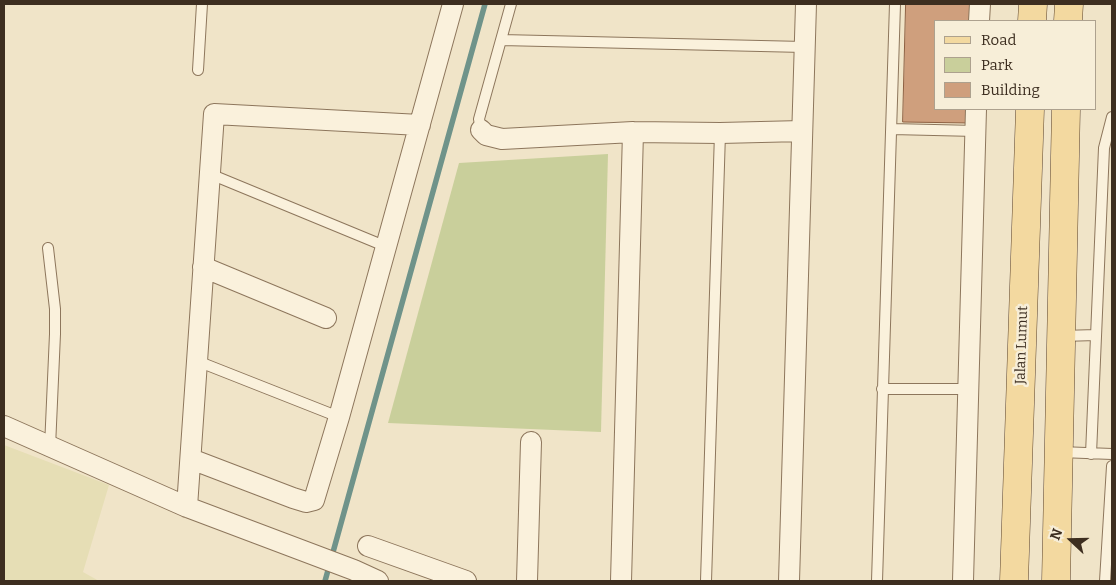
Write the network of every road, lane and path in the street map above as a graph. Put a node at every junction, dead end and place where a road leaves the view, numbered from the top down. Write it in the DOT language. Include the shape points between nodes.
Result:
graph roads {
  1 [pos="202,4"];
  2 [pos="453,4"];
  3 [pos="511,4"];
  4 [pos="806,4"];
  5 [pos="895,4"];
  6 [pos="980,4"];
  7 [pos="1033,4"];
  8 [pos="1069,4"];
  9 [pos="979,20"];
  10 [pos="1032,20"];
  11 [pos="1068,20"];
  12 [pos="501,40"];
  13 [pos="804,47"];
  14 [pos="198,70"];
  15 [pos="976,110"];
  16 [pos="1030,110"];
  17 [pos="1066,110"];
  18 [pos="1112,117"];
  19 [pos="420,125"];
  20 [pos="892,129"];
  21 [pos="480,130"];
  22 [pos="802,131"];
  23 [pos="976,131"];
  24 [pos="632,132"];
  25 [pos="720,132"];
  26 [pos="1108,148"];
  27 [pos="210,174"];
  28 [pos="387,247"];
  29 [pos="48,248"];
  30 [pos="203,267"];
  31 [pos="326,318"];
  32 [pos="1096,335"];
  33 [pos="1061,336"];
  34 [pos="197,361"];
  35 [pos="882,389"];
  36 [pos="969,389"];
  37 [pos="339,417"];
  38 [pos="4,426"];
  39 [pos="531,442"];
  40 [pos="50,446"];
  41 [pos="1059,452"];
  42 [pos="1091,454"];
  43 [pos="1112,454"];
  44 [pos="191,459"];
  45 [pos="1112,466"];
  46 [pos="187,507"];
  47 [pos="368,546"];
  48 [pos="378,581"];
  49 [pos="466,581"];
  50 [pos="527,581"];
  51 [pos="621,581"];
  52 [pos="706,581"];
  53 [pos="789,581"];
  54 [pos="876,581"];
  55 [pos="963,581"];
  56 [pos="1014,581"];
  57 [pos="1056,581"];
  58 [pos="1106,581"];
  1 -- 14 [label="lane"];
  2 -- 19 [label="street"];
  3 -- 12 [label="lane"];
  4 -- 13 [label="street"];
  5 -- 20 [label="lane"];
  6 -- 9 [label="street"];
  7 -- 10 [label="main road"];
  8 -- 11 [label="main road"];
  12 -- 13 [label="lane"];
  12 -- 21 [label="lane" via="479,119"];
  13 -- 22 [label="street"];
  15 -- 23 [label="street"];
  16 -- 56 [label="main road, Jalan Lumut"];
  17 -- 33 [label="main road"];
  18 -- 26 [label="lane"];
  19 -- 27 [label="street" via="214,114"];
  19 -- 28 [label="street"];
  20 -- 23 [label="lane"];
  20 -- 35 [label="lane"];
  21 -- 24 [label="street" via="502,139"];
  22 -- 25 [label="street"];
  22 -- 53 [label="street"];
  23 -- 36 [label="street"];
  24 -- 25 [label="street"];
  24 -- 51 [label="street"];
  25 -- 52 [label="lane"];
  26 -- 32 [label="lane"];
  27 -- 28 [label="lane"];
  27 -- 30 [label="street"];
  28 -- 37 [label="street"];
  29 -- 40 [label="lane" via="55,309"];
  30 -- 31 [label="street"];
  30 -- 34 [label="street"];
  32 -- 33 [label="lane"];
  32 -- 42 [label="lane"];
  33 -- 41 [label="main road"];
  34 -- 37 [label="lane"];
  34 -- 44 [label="street"];
  35 -- 36 [label="lane"];
  35 -- 54 [label="lane"];
  36 -- 55 [label="street"];
  37 -- 44 [label="street" via="316,497 310,502"];
  38 -- 40 [label="street"];
  39 -- 50 [label="street"];
  40 -- 46 [label="street"];
  41 -- 42 [label="lane"];
  41 -- 57 [label="main road"];
  42 -- 43 [label="lane"];
  44 -- 46 [label="street"];
  45 -- 58 [label="lane"];
  46 -- 48 [label="street"];
  47 -- 49 [label="street"];
}
